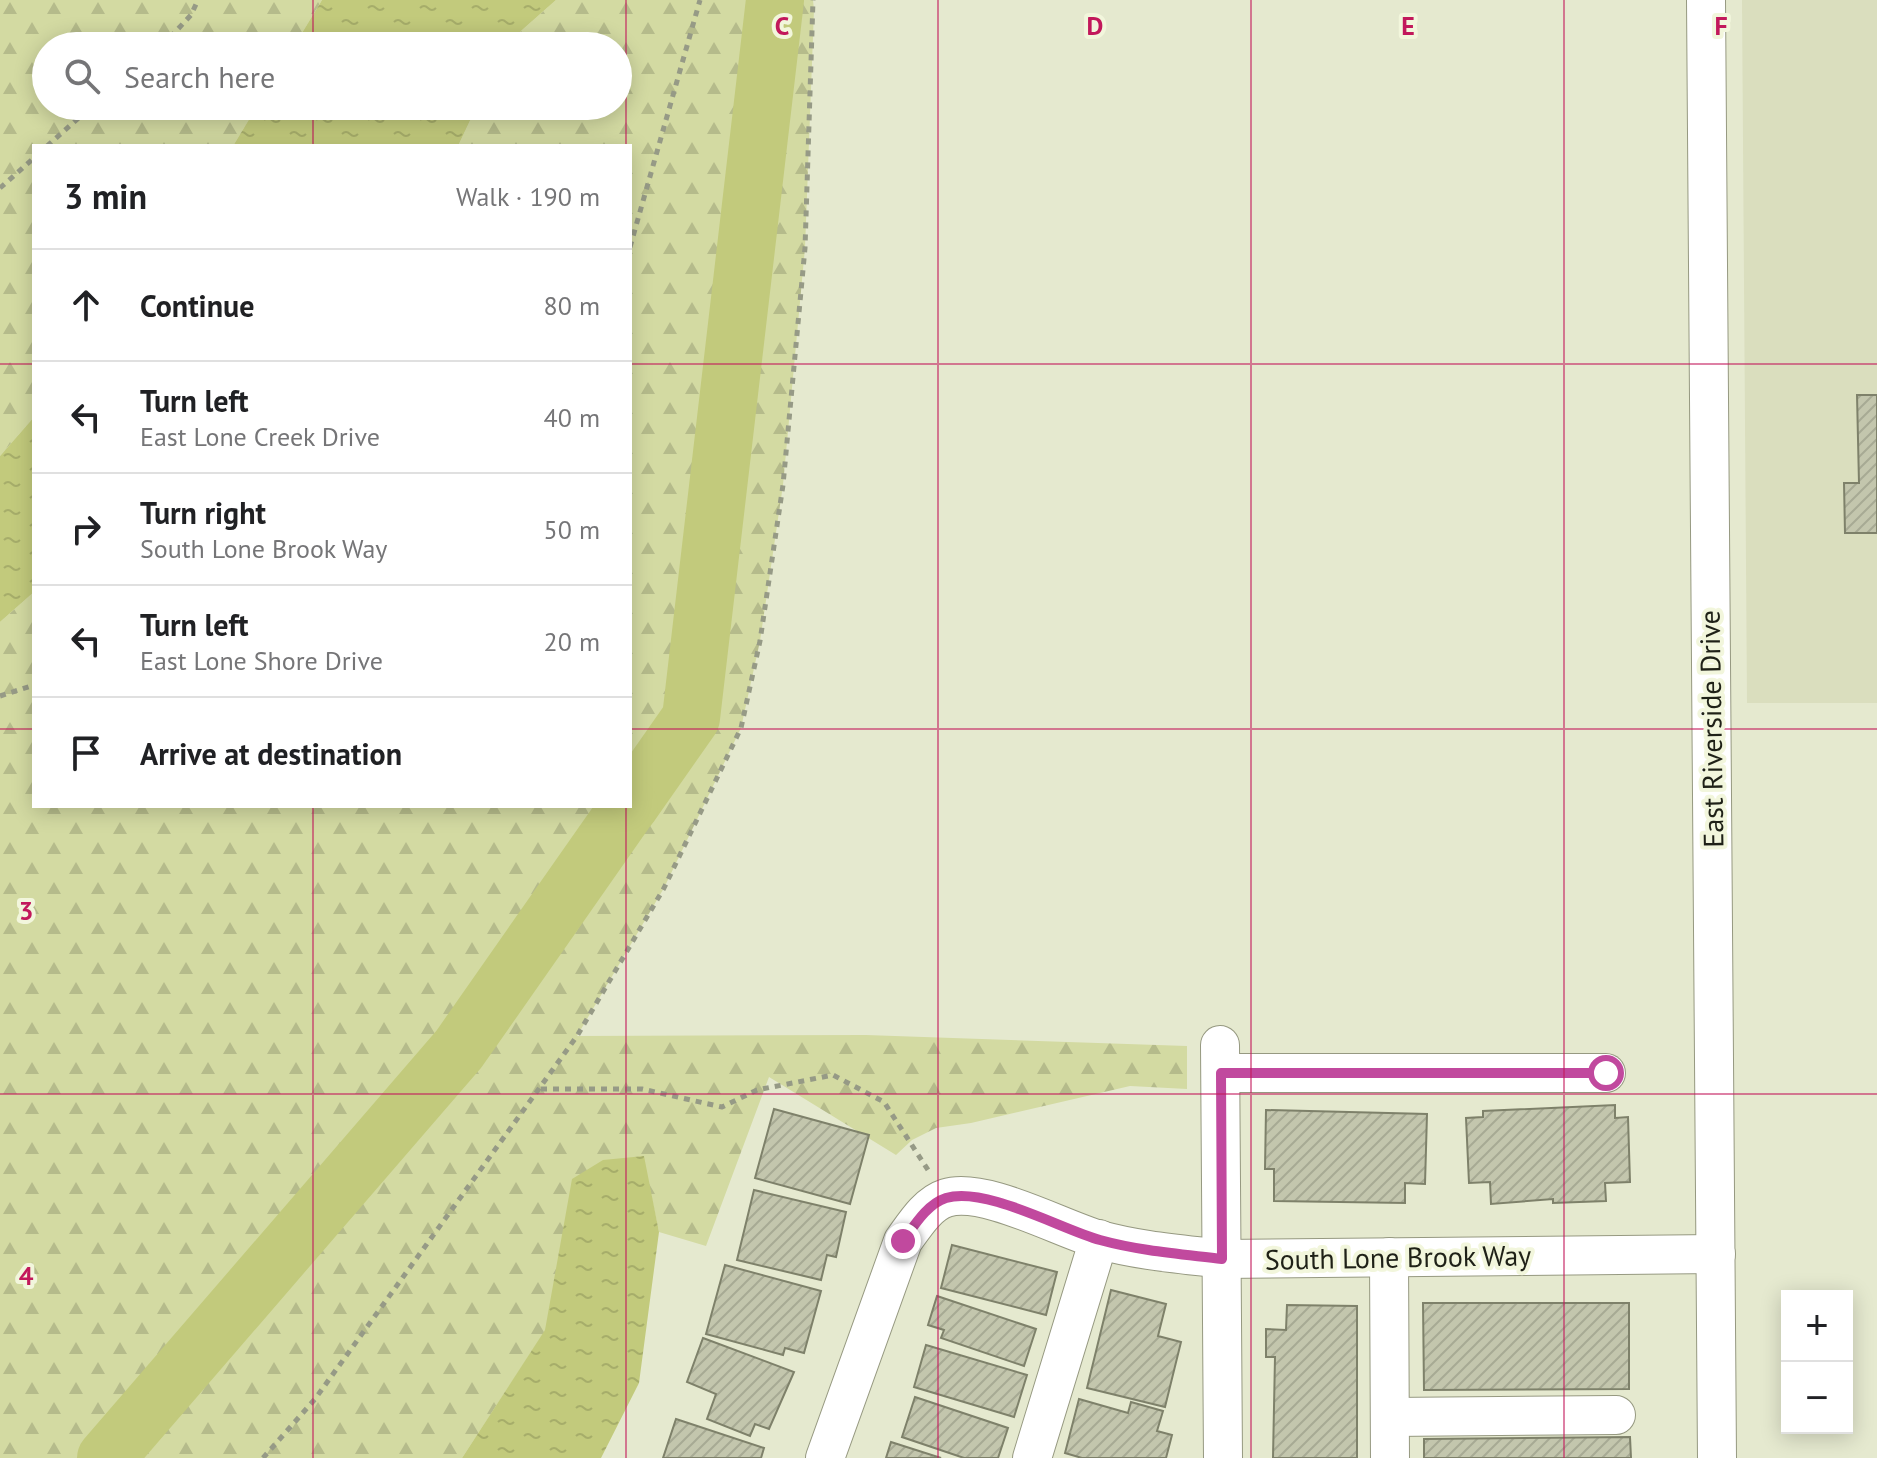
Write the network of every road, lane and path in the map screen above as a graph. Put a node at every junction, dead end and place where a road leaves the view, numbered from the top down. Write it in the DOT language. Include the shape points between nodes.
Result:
graph roads {
  1 [pos="198,0"];
  2 [pos="700,0"];
  3 [pos="813,0"];
  4 [pos="1706,0"];
  5 [pos="175,32"];
  6 [pos="76,120"];
  7 [pos="49,144"];
  8 [pos="32,160"];
  9 [pos="0,188"];
  10 [pos="632,240"];
  11 [pos="32,686"];
  12 [pos="0,696"];
  13 [pos="1606,1073"];
  14 [pos="540,1089"];
  15 [pos="945,1198"];
  16 [pos="1099,1239"];
  17 [pos="1716,1254"];
  18 [pos="1389,1257"];
  19 [pos="1222,1259"];
  20 [pos="1616,1415"];
  21 [pos="1390,1417"];
  22 [pos="263,1458"];
  23 [pos="825,1458"];
  24 [pos="1032,1458"];
  25 [pos="1223,1458"];
  26 [pos="1390,1458"];
  27 [pos="1717,1458"];
  1 -- 5 [label="path"];
  2 -- 10 [label="path"];
  3 -- 14 [label="path" via="805,248 783,485 741,728 664,888"];
  4 -- 17 [label="street, East Riverside Drive"];
  6 -- 7 [label="path"];
  8 -- 9 [label="path"];
  11 -- 12 [label="path"];
  13 -- 19 [label="street" via="1220,1059"];
  14 -- 15 [label="path" via="642,1089 722,1107 757,1090 833,1075 884,1102"];
  14 -- 22 [label="path" via="315,1399"];
  15 -- 16 [label="street, South Lone Brook Way" via="989,1201"];
  15 -- 23 [label="street" via="921,1216 903,1241"];
  16 -- 19 [label="street, South Lone Brook Way"];
  16 -- 24 [label="street"];
  17 -- 18 [label="street, South Lone Brook Way"];
  17 -- 27 [label="street, East Riverside Drive"];
  18 -- 19 [label="street, South Lone Brook Way"];
  18 -- 21 [label="street"];
  19 -- 25 [label="street"];
  20 -- 21 [label="street"];
  21 -- 26 [label="street"];
}
